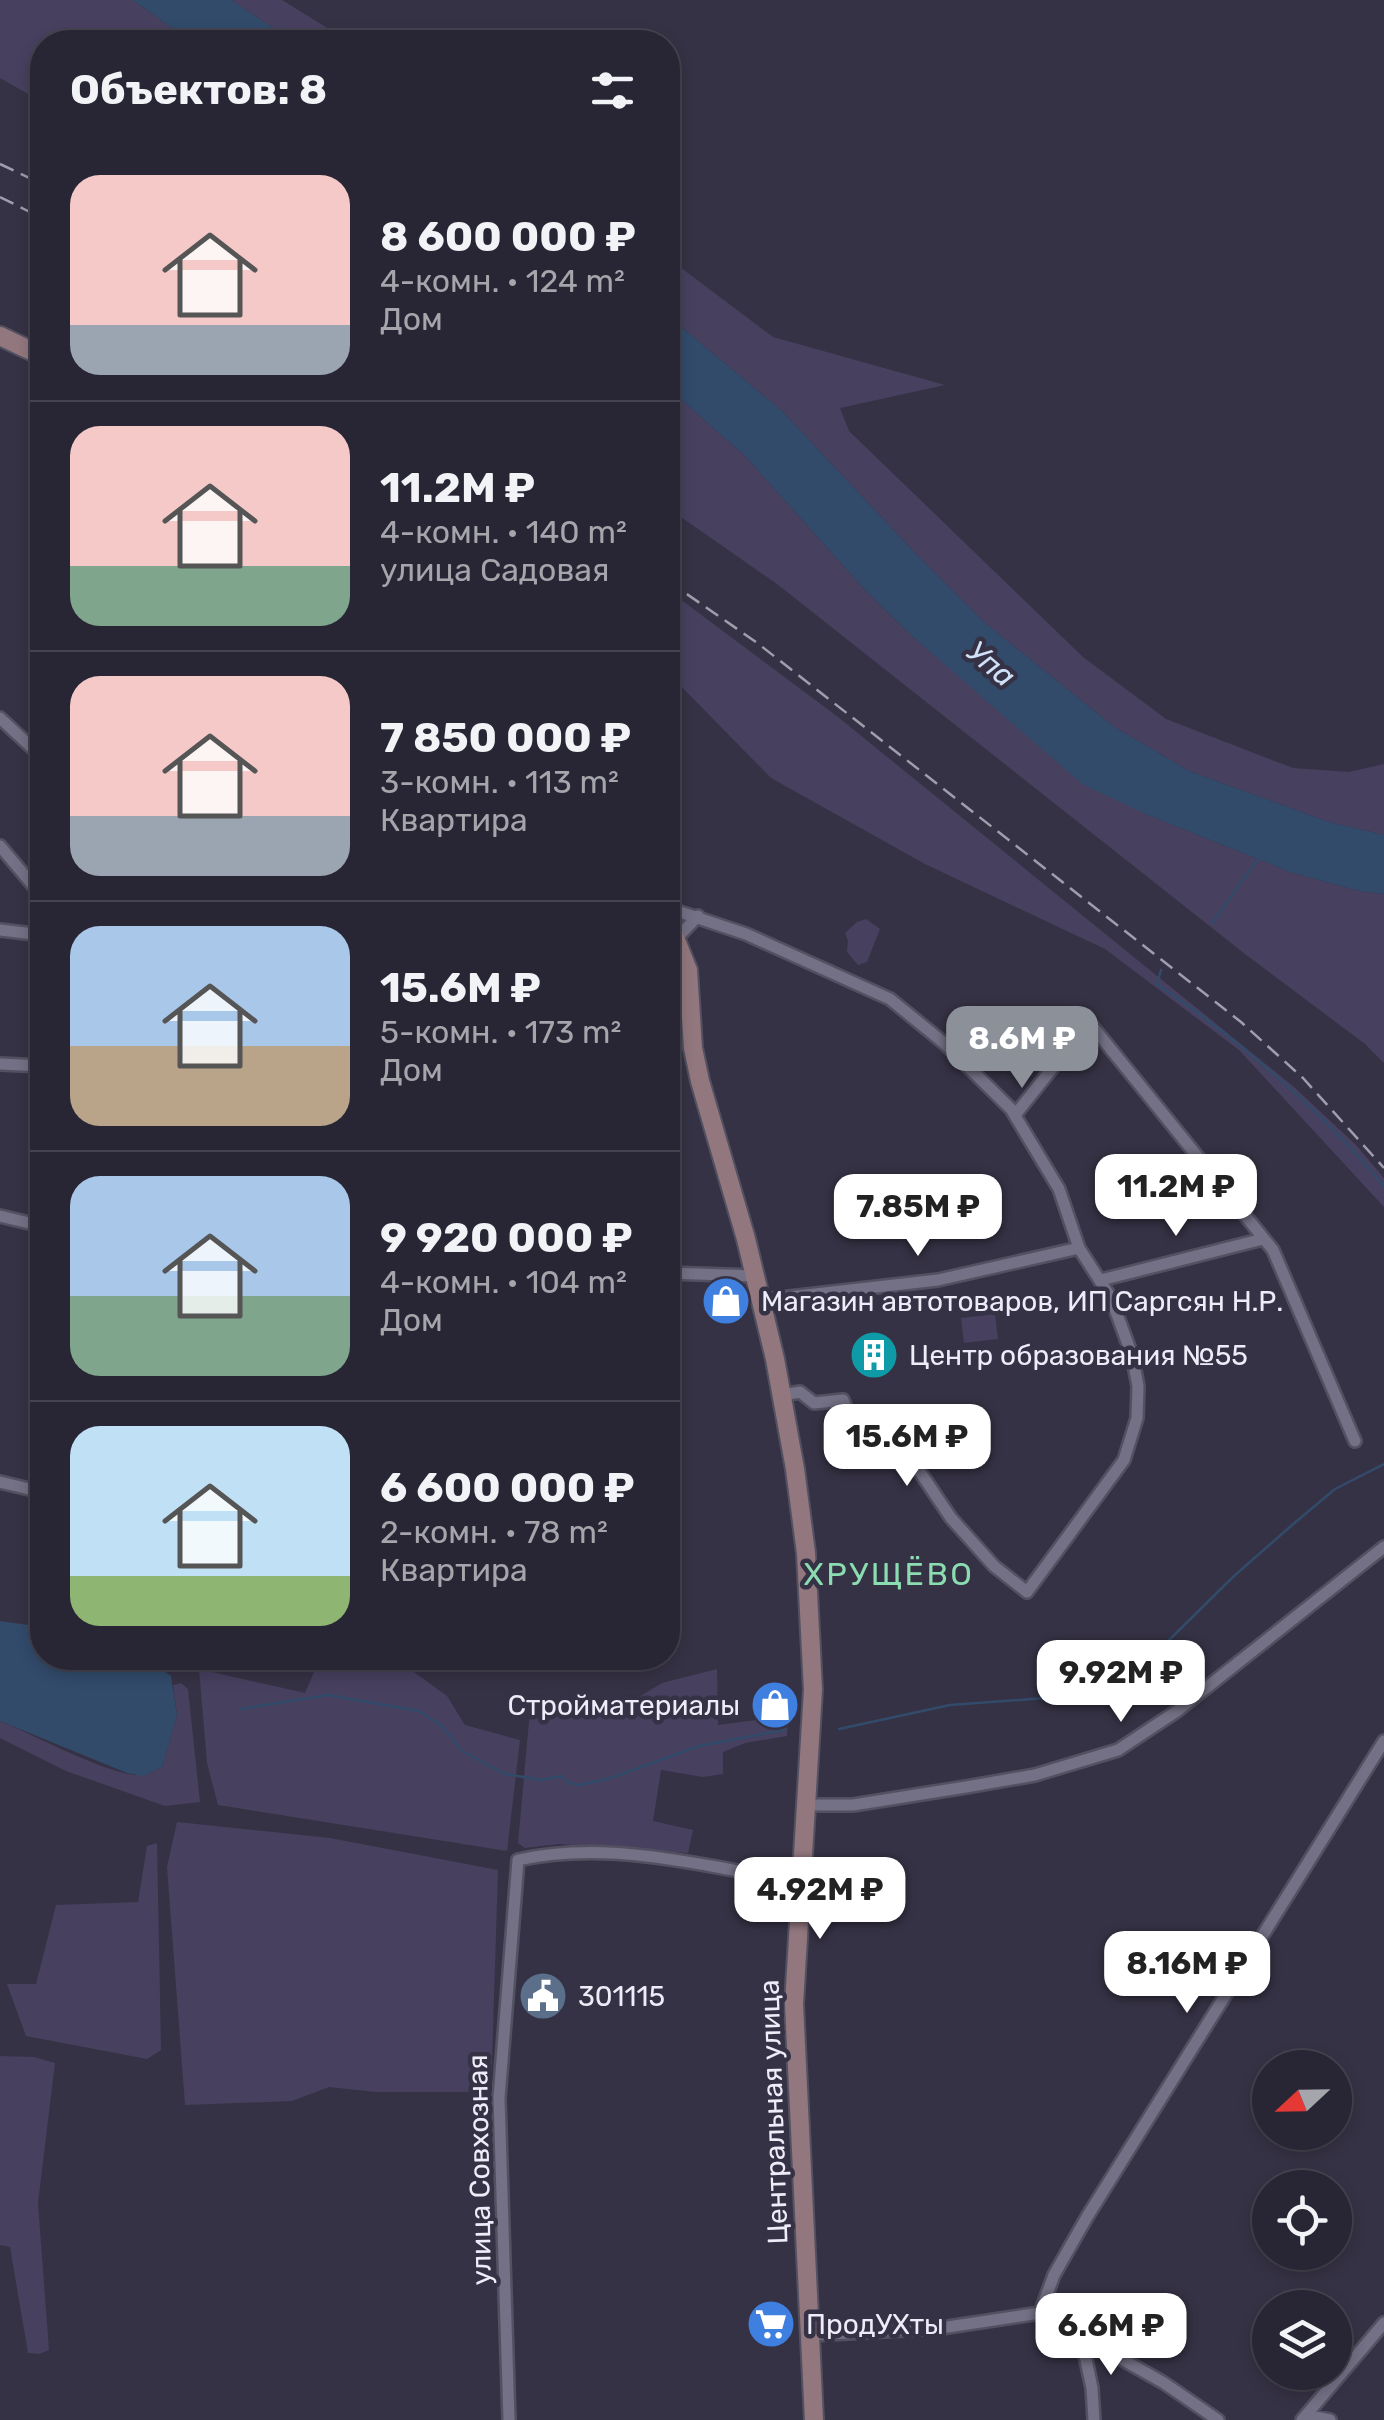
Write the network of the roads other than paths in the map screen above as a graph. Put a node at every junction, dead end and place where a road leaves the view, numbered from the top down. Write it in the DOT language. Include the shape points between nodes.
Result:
graph roads {
  1 [pos="0,336"];
  2 [pos="30,350"];
  3 [pos="0,718"];
  4 [pos="30,747"];
  5 [pos="0,846"];
  6 [pos="30,882"];
  7 [pos="680,911"];
  8 [pos="698,916"];
  9 [pos="0,930"];
  10 [pos="30,934"];
  11 [pos="680,935"];
  12 [pos="680,947"];
  13 [pos="0,1064"];
  14 [pos="30,1065"];
  15 [pos="1015,1115"];
  16 [pos="0,1216"];
  17 [pos="30,1223"];
  18 [pos="1263,1239"];
  19 [pos="1079,1248"];
  20 [pos="680,1274"];
  21 [pos="755,1276"];
  22 [pos="1101,1280"];
  23 [pos="762,1300"];
  24 [pos="782,1395"];
  25 [pos="1355,1441"];
  26 [pos="0,1482"];
  27 [pos="30,1489"];
  28 [pos="1384,1547"];
  29 [pos="1384,1741"];
  30 [pos="804,1804"];
  31 [pos="800,1881"];
  32 [pos="1040,2313"];
  33 [pos="1384,2324"];
  34 [pos="810,2334"];
  35 [pos="1379,2337"];
  36 [pos="1082,2341"];
  37 [pos="1304,2417"];
  38 [pos="509,2420"];
  39 [pos="814,2420"];
  40 [pos="1094,2420"];
  41 [pos="1218,2420"];
  42 [pos="1330,2420"];
  1 -- 2 [label="main road"];
  3 -- 4 [label="street"];
  5 -- 6 [label="street"];
  7 -- 8 [label="street"];
  8 -- 11 [label="street"];
  8 -- 15 [label="street" via="886,997 944,1043"];
  9 -- 10 [label="street"];
  12 -- 21 [label="main road, Центральная улица" via="700,1082"];
  13 -- 14 [label="street"];
  15 -- 18 [label="street" via="1088,1025 1095,1028"];
  15 -- 19 [label="street" via="1059,1190"];
  16 -- 17 [label="street"];
  18 -- 22 [label="street"];
  18 -- 25 [label="street" via="1277,1257"];
  19 -- 22 [label="street"];
  19 -- 23 [label="street" via="938,1280"];
  20 -- 21 [label="street"];
  21 -- 23 [label="main road, Центральная улица"];
  22 -- 24 [label="street" via="1132,1355 1136,1426 1124,1460 1027,1592 951,1518 918,1470 876,1440 857,1436 842,1400"];
  23 -- 24 [label="main road, Центральная улица"];
  24 -- 30 [label="main road, Центральная улица" via="812,1626"];
  26 -- 27 [label="street"];
  28 -- 30 [label="street" via="1118,1750 966,1787 853,1806"];
  29 -- 32 [label="street" via="1087,2216"];
  30 -- 31 [label="main road, Центральная улица"];
  31 -- 34 [label="main road, Центральная улица" via="794,2004"];
  31 -- 38 [label="street, улица Совхозная" via="612,1852 559,1851 518,1860 499,2098"];
  32 -- 34 [label="street" via="941,2328"];
  32 -- 36 [label="street"];
  33 -- 35 [label="street"];
  34 -- 39 [label="main road, Центральная улица"];
  35 -- 37 [label="street"];
  36 -- 40 [label="street"];
  36 -- 41 [label="street"];
  37 -- 42 [label="street"];
}
